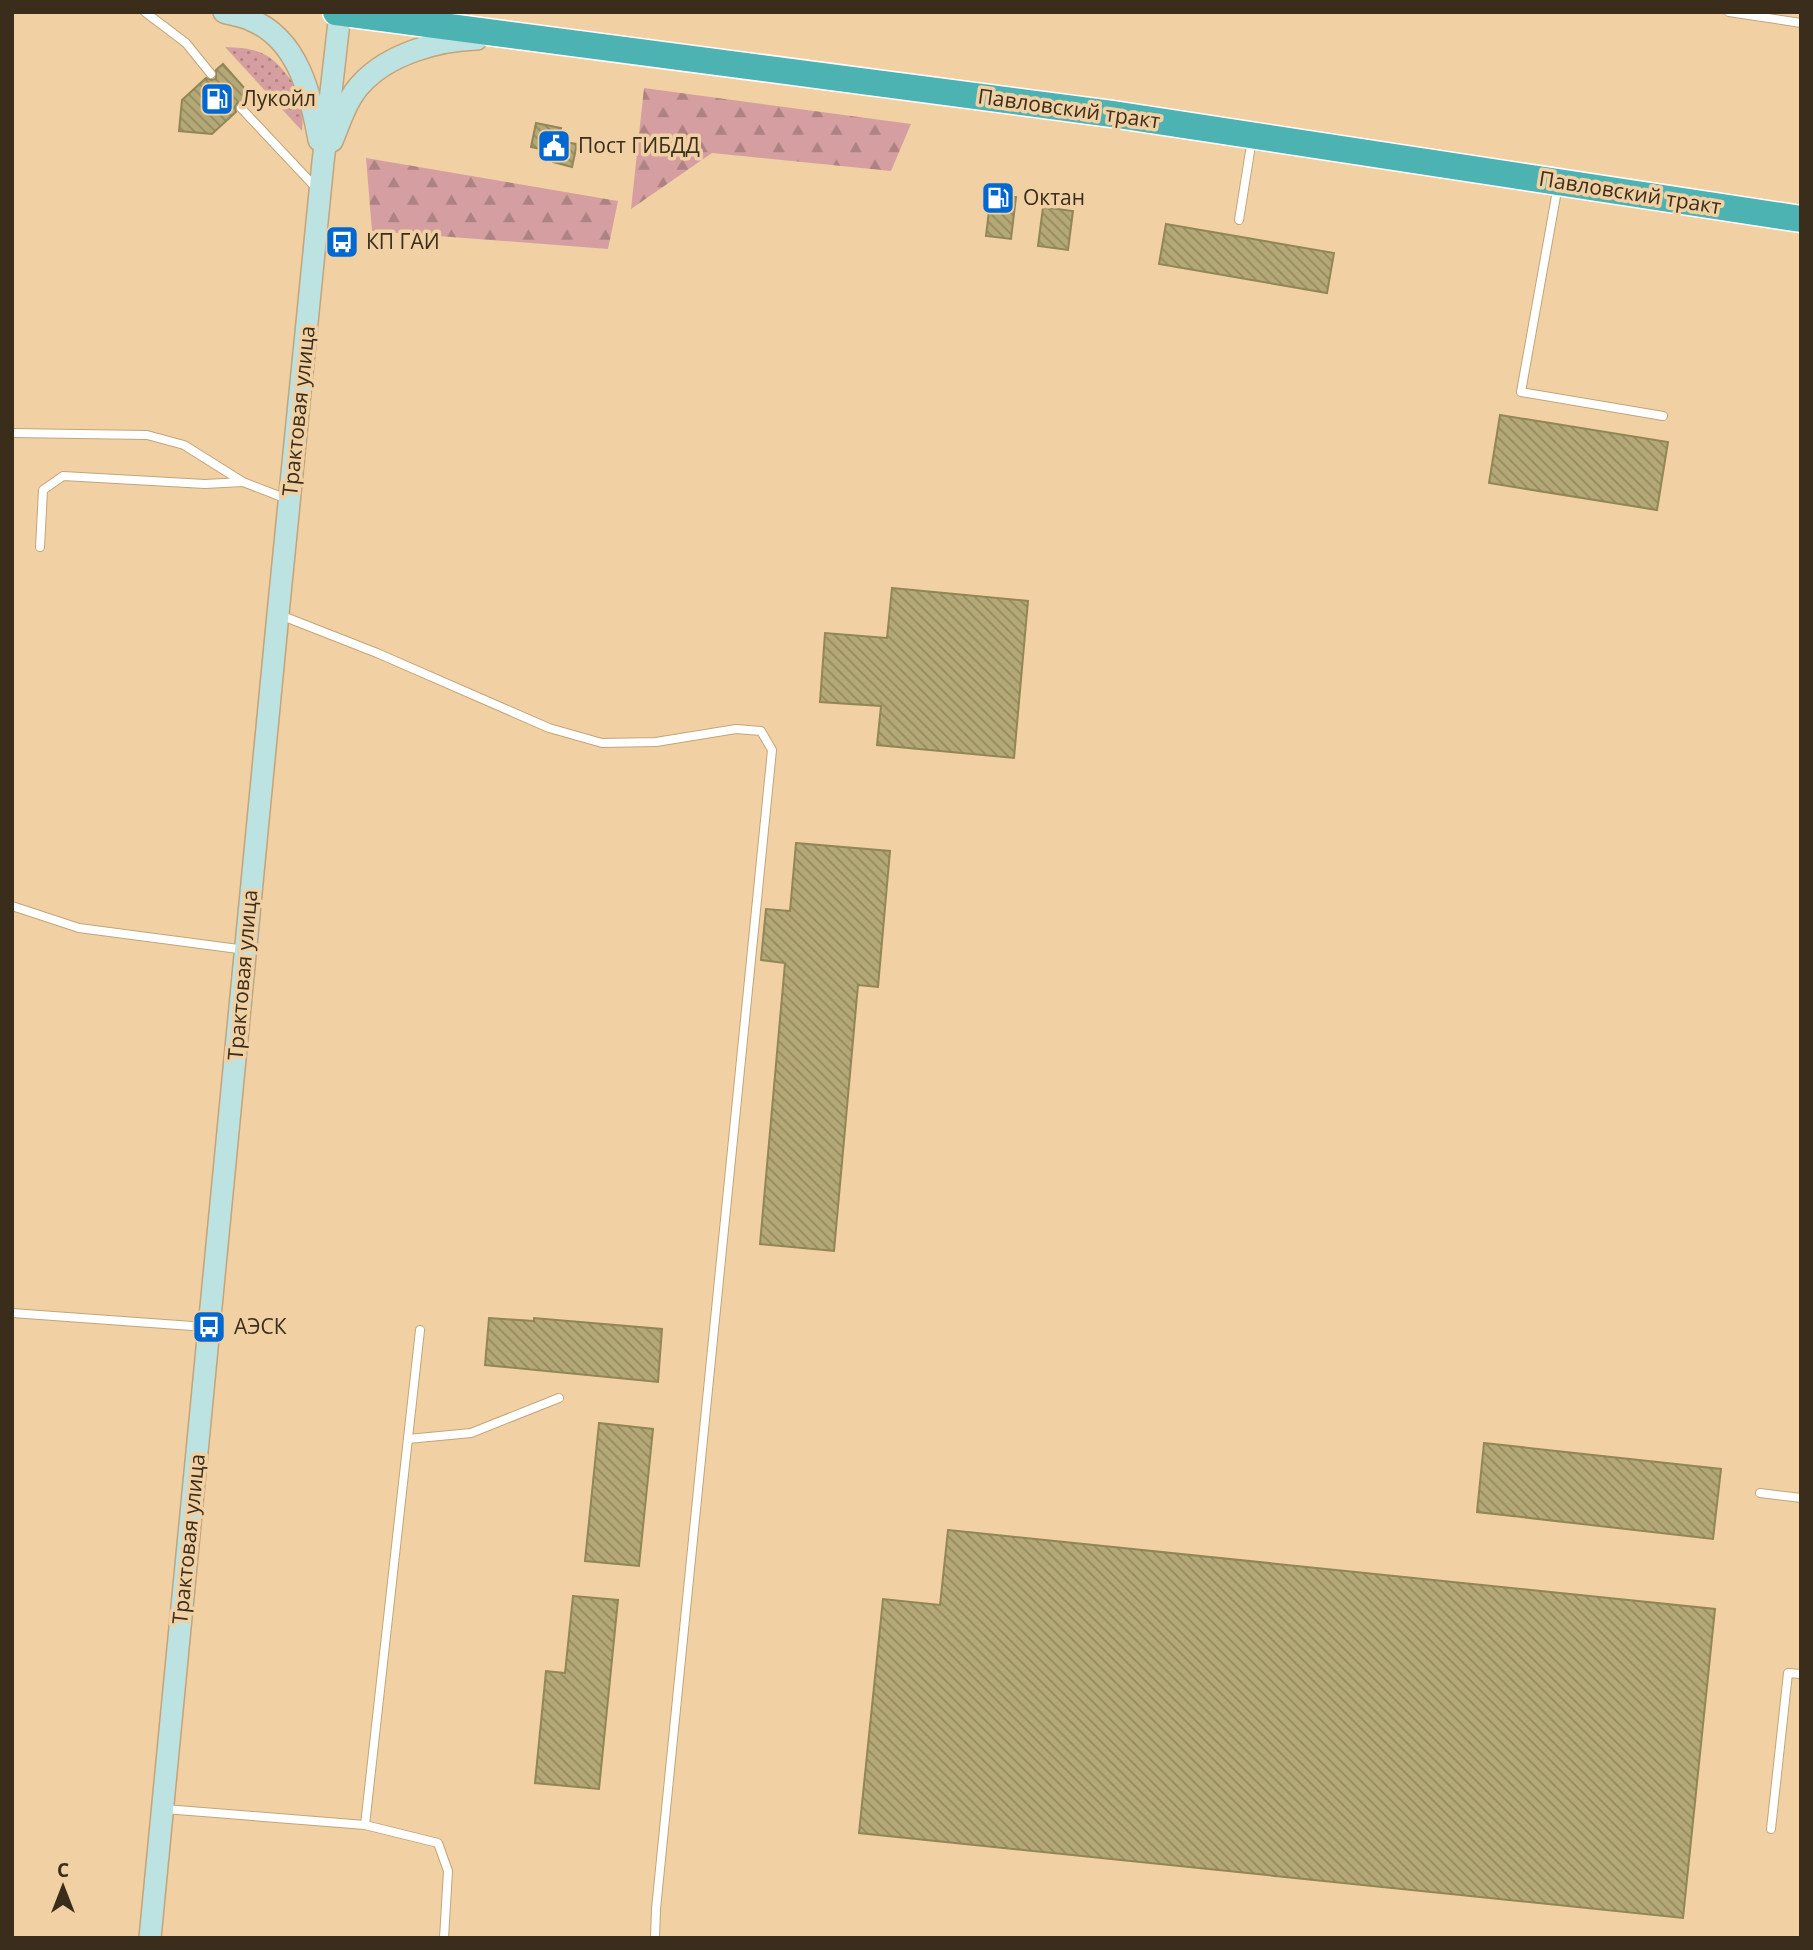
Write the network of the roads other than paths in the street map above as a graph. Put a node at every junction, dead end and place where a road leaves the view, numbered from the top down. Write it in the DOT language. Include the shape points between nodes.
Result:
graph roads {
  1 [pos="145,12"];
  2 [pos="224,12"];
  3 [pos="1729,12"];
  4 [pos="338,13"];
  5 [pos="1801,23"];
  6 [pos="529,38"];
  7 [pos="211,74"];
  8 [pos="240,108"];
  9 [pos="1252,136"];
  10 [pos="323,163"];
  11 [pos="1558,183"];
  12 [pos="320,193"];
  13 [pos="1801,219"];
  14 [pos="1239,220"];
  15 [pos="1662,416"];
  16 [pos="12,433"];
  17 [pos="243,482"];
  18 [pos="290,500"];
  19 [pos="40,547"];
  20 [pos="278,614"];
  21 [pos="12,906"];
  22 [pos="246,950"];
  23 [pos="12,1313"];
  24 [pos="209,1328"];
  25 [pos="420,1330"];
  26 [pos="559,1398"];
  27 [pos="408,1439"];
  28 [pos="1760,1493"];
  29 [pos="1801,1498"];
  30 [pos="1801,1674"];
  31 [pos="162,1809"];
  32 [pos="365,1825"];
  33 [pos="1771,1829"];
  34 [pos="150,1938"];
  35 [pos="444,1938"];
  36 [pos="655,1938"];
  1 -- 7 [label="lane" via="187,43"];
  2 -- 10 [label="main road" via="253,20 289,50 310,97"];
  3 -- 5 [label="lane"];
  4 -- 6 [label="highway, Павловский тракт"];
  4 -- 10 [label="main road, Трактовая улица"];
  6 -- 9 [label="highway, Павловский тракт"];
  6 -- 10 [label="main road" via="453,39 379,68 360,84"];
  8 -- 12 [label="lane"];
  9 -- 11 [label="highway, Павловский тракт"];
  9 -- 14 [label="lane"];
  10 -- 12 [label="main road, Трактовая улица"];
  11 -- 13 [label="highway, Павловский тракт"];
  11 -- 15 [label="lane" via="1521,392"];
  12 -- 18 [label="main road, Трактовая улица"];
  16 -- 17 [label="lane" via="147,435 184,445"];
  17 -- 18 [label="lane"];
  17 -- 19 [label="lane" via="63,476 43,490"];
  18 -- 20 [label="main road, Трактовая улица"];
  20 -- 22 [label="main road, Трактовая улица"];
  20 -- 36 [label="lane" via="549,728 602,743 656,742 736,729 761,731 772,750"];
  21 -- 22 [label="lane" via="79,928"];
  22 -- 24 [label="main road, Трактовая улица"];
  23 -- 24 [label="lane"];
  24 -- 31 [label="main road, Трактовая улица"];
  25 -- 27 [label="lane"];
  26 -- 27 [label="lane" via="471,1433"];
  27 -- 32 [label="lane"];
  28 -- 29 [label="lane"];
  30 -- 33 [label="lane" via="1788,1673"];
  31 -- 32 [label="lane"];
  31 -- 34 [label="main road, Трактовая улица"];
  32 -- 35 [label="lane" via="439,1843 447,1871"];
}
